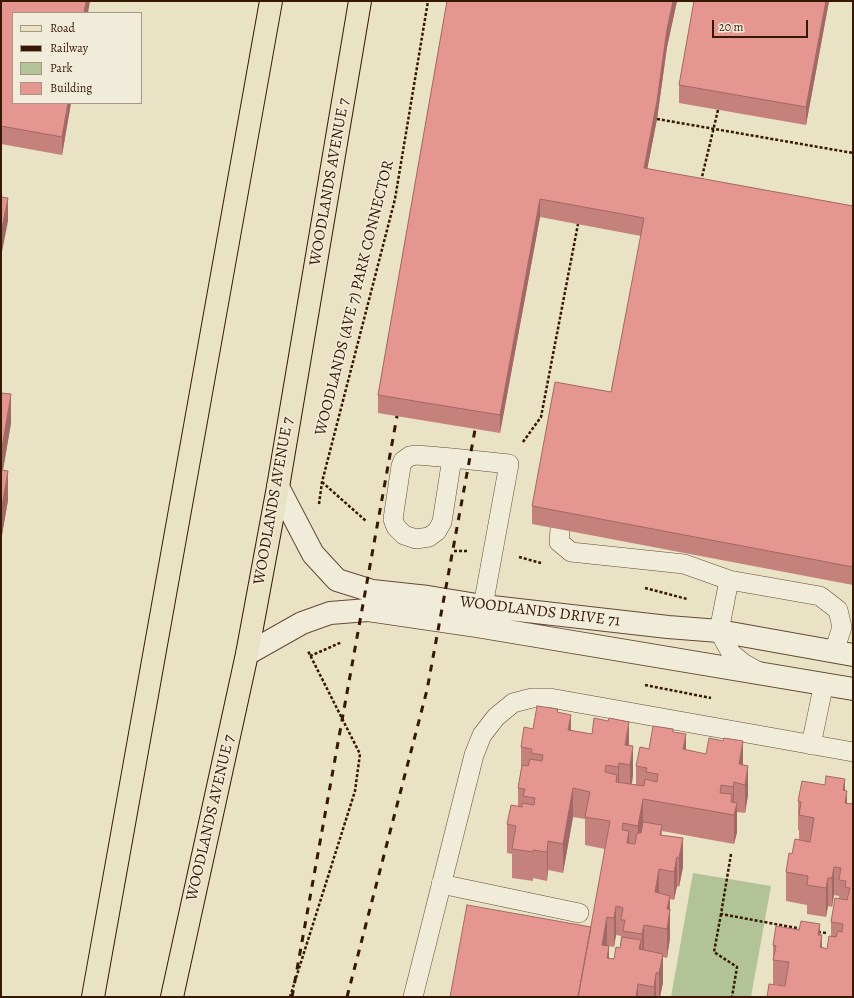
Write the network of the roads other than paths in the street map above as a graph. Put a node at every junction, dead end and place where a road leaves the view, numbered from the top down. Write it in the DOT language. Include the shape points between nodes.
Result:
graph roads {
  1 [pos="271,1"];
  2 [pos="360,1"];
  3 [pos="452,458"];
  4 [pos="278,487"];
  5 [pos="560,529"];
  6 [pos="729,580"];
  7 [pos="483,606"];
  8 [pos="720,631"];
  9 [pos="844,653"];
  10 [pos="247,654"];
  11 [pos="764,674"];
  12 [pos="824,683"];
  13 [pos="853,690"];
  14 [pos="811,745"];
  15 [pos="853,752"];
  16 [pos="441,884"];
  17 [pos="579,913"];
  18 [pos="93,997"];
  19 [pos="172,997"];
  20 [pos="413,997"];
  1 -- 18 [label="main road"];
  2 -- 4 [label="main road, WOODLANDS AVENUE 7"];
  3 -- 3 [label="lane" via="442,522 437,531 429,537 416,539 404,535 396,527 393,519 404,461 410,456 417,455"];
  3 -- 7 [label="lane" via="509,464"];
  4 -- 7 [label="street, WOODLANDS DRIVE 71" via="313,554 338,580 372,591"];
  4 -- 10 [label="main road, WOODLANDS AVENUE 7"];
  5 -- 6 [label="lane" via="559,542 571,552 684,564"];
  6 -- 8 [label="lane"];
  6 -- 9 [label="lane" via="820,596 830,602 838,610"];
  7 -- 8 [label="street, WOODLANDS DRIVE 71"];
  8 -- 9 [label="street, WOODLANDS DRIVE 71"];
  8 -- 11 [label="lane" via="731,652 743,663"];
  10 -- 11 [label="street, WOODLANDS DRIVE 71" via="302,623 330,613 368,610"];
  10 -- 19 [label="main road, WOODLANDS AVENUE 7"];
  11 -- 12 [label="street, WOODLANDS DRIVE 71"];
  12 -- 13 [label="street, WOODLANDS DRIVE 71"];
  12 -- 14 [label="lane"];
  14 -- 15 [label="lane"];
  14 -- 16 [label="lane" via="550,698 532,698 513,703 496,717 482,735 474,755"];
  16 -- 17 [label="lane"];
  16 -- 20 [label="lane"];
}
